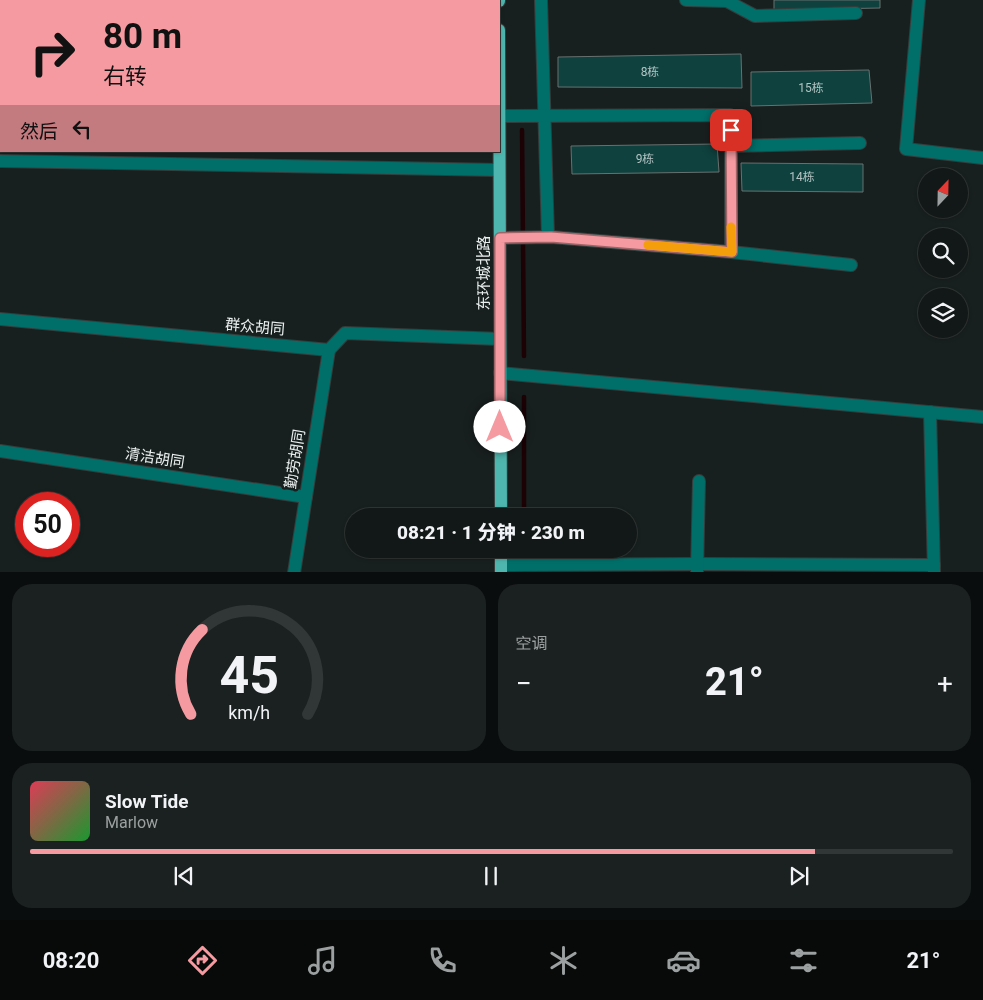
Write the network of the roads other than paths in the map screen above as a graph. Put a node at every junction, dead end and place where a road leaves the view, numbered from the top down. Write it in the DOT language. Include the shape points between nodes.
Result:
graph roads {
  1 [pos="541,0"];
  2 [pos="686,0"];
  3 [pos="712,0"];
  4 [pos="919,0"];
  5 [pos="856,13"];
  6 [pos="500,116"];
  7 [pos="544,116"];
  8 [pos="860,143"];
  9 [pos="731,146"];
  10 [pos="499,152"];
  11 [pos="16,156"];
  12 [pos="983,158"];
  13 [pos="0,161"];
  14 [pos="499,170"];
  15 [pos="548,237"];
  16 [pos="500,238"];
  17 [pos="732,252"];
  18 [pos="851,265"];
  19 [pos="0,319"];
  20 [pos="500,339"];
  21 [pos="329,350"];
  22 [pos="500,373"];
  23 [pos="930,412"];
  24 [pos="983,417"];
  25 [pos="0,452"];
  26 [pos="699,481"];
  27 [pos="306,497"];
  28 [pos="501,508"];
  29 [pos="697,568"];
  30 [pos="501,569"];
  31 [pos="934,569"];
  32 [pos="294,572"];
  1 -- 7 [label="street"];
  2 -- 3 [label="street"];
  3 -- 5 [label="street" via="727,1 755,16"];
  4 -- 12 [label="street" via="906,149"];
  6 -- 7 [label="street"];
  7 -- 9 [label="street" via="730,115"];
  7 -- 15 [label="street"];
  8 -- 9 [label="street"];
  9 -- 17 [label="street"];
  10 -- 14 [label="main road, 东环城北路"];
  11 -- 13 [label="street"];
  11 -- 14 [label="street"];
  14 -- 16 [label="main road, 东环城北路"];
  15 -- 16 [label="street"];
  15 -- 17 [label="street"];
  16 -- 20 [label="main road, 东环城北路"];
  17 -- 18 [label="street"];
  19 -- 21 [label="street, 群众胡同"];
  20 -- 21 [label="street" via="345,332"];
  20 -- 22 [label="main road, 东环城北路"];
  21 -- 27 [label="street, 勤劳胡同"];
  22 -- 23 [label="street"];
  22 -- 28 [label="main road, 东环城北路"];
  23 -- 24 [label="street"];
  23 -- 31 [label="street"];
  25 -- 27 [label="street, 清洁胡同"];
  26 -- 29 [label="street"];
  27 -- 32 [label="street, 勤劳胡同"];
  29 -- 30 [label="street" via="525,565"];
  29 -- 31 [label="street"];
}
